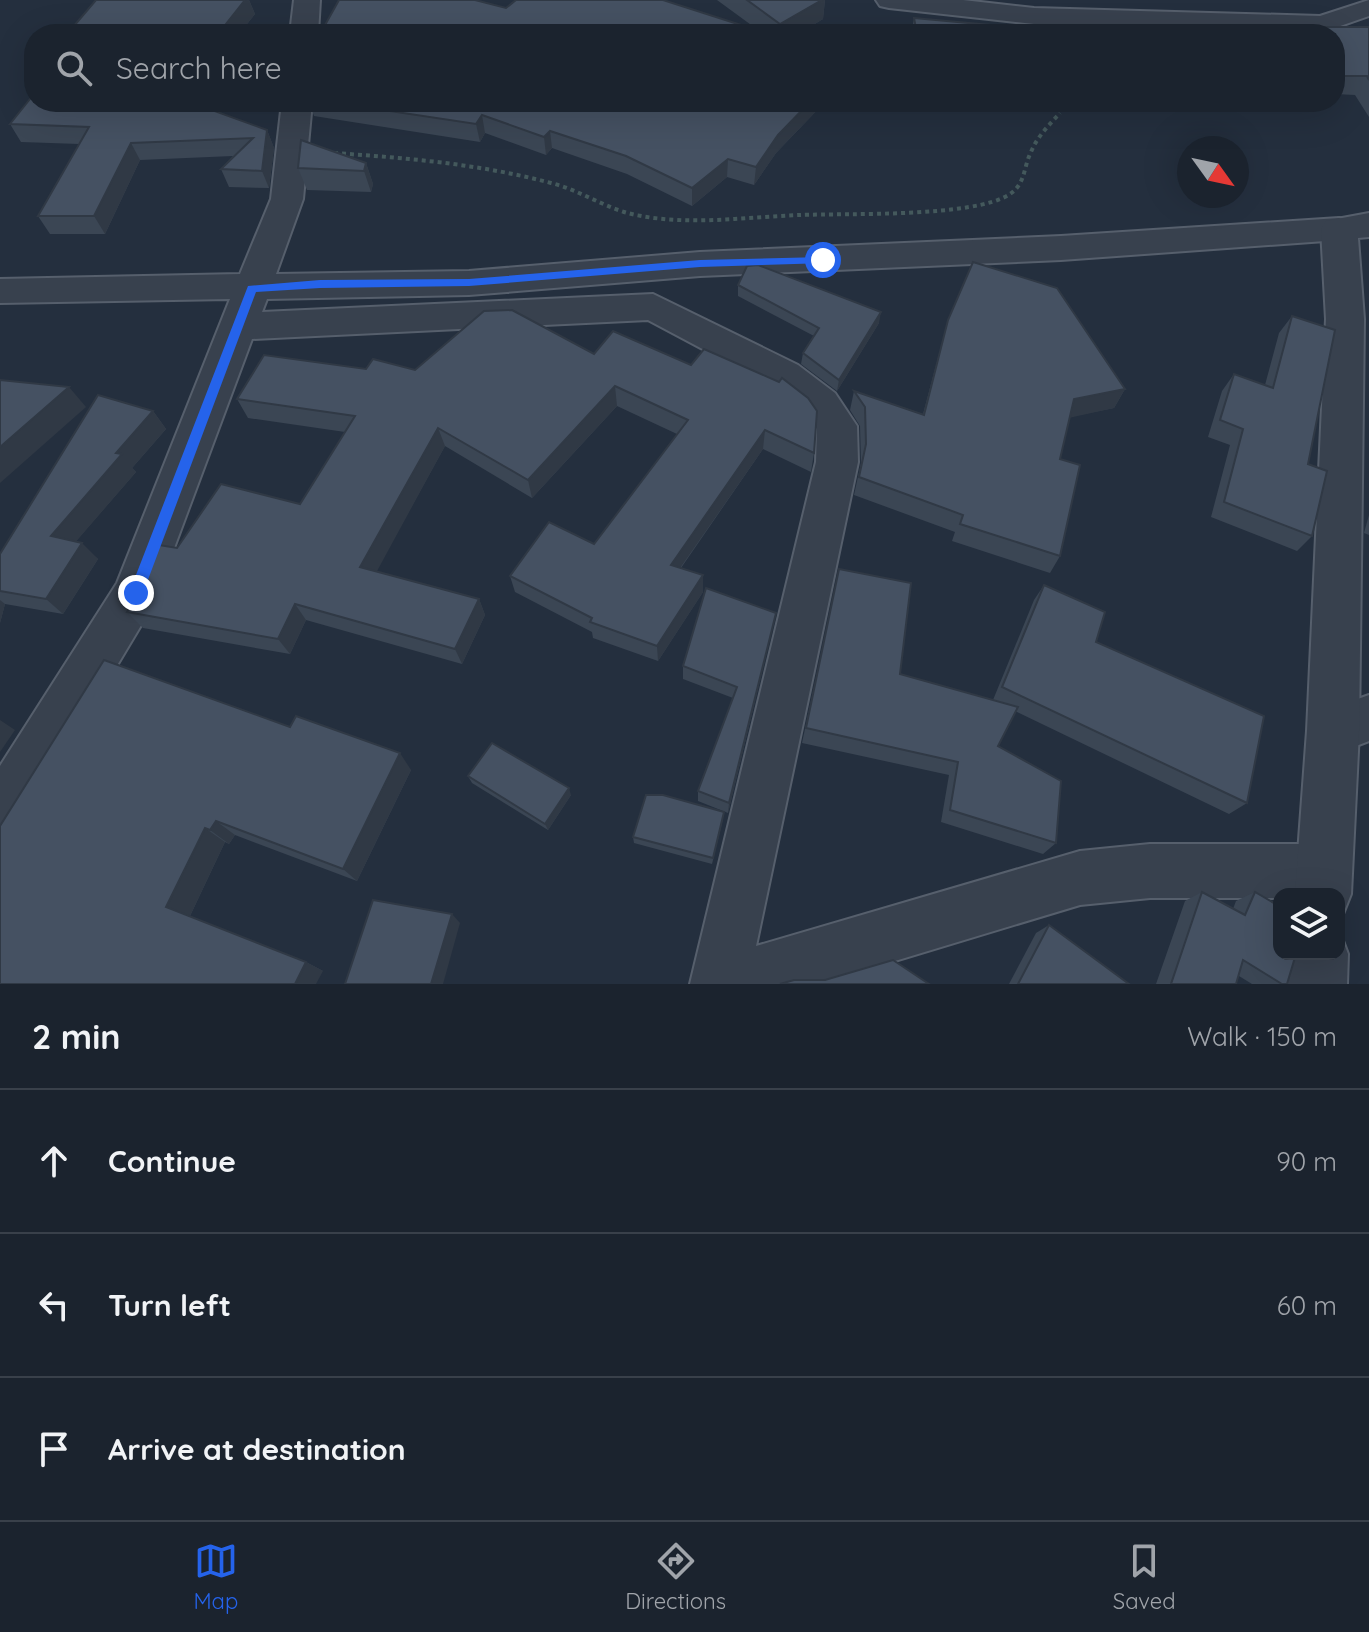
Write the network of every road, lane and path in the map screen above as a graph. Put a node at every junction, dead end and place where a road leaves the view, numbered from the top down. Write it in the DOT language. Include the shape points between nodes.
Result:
graph roads {
  1 [pos="307,0"];
  2 [pos="889,0"];
  3 [pos="1369,7"];
  4 [pos="305,24"];
  5 [pos="296,112"];
  6 [pos="1060,113"];
  7 [pos="292,151"];
  8 [pos="1354,227"];
  9 [pos="0,291"];
  10 [pos="245,307"];
  11 [pos="1351,725"];
  12 [pos="0,813"];
  13 [pos="1323,883"];
  14 [pos="1319,960"];
  15 [pos="721,984"];
  16 [pos="1317,984"];
  1 -- 4 [label="street"];
  2 -- 3 [label="street" via="1034,16 1323,24"];
  5 -- 7 [label="street"];
  6 -- 7 [label="path" via="1036,138 1023,182 1008,196 901,213 644,217 560,185 495,168 443,159"];
  7 -- 10 [label="street" via="287,199"];
  8 -- 10 [label="street" via="1061,248 700,264 469,283 320,284"];
  8 -- 11 [label="street" via="1345,319"];
  9 -- 10 [label="street"];
  10 -- 12 [label="street" via="136,593"];
  10 -- 15 [label="street" via="653,307 784,375 821,404 837,426 837,462"];
  11 -- 13 [label="street"];
  13 -- 15 [label="street" via="1150,871 1080,878"];
  14 -- 16 [label="street"];
}
